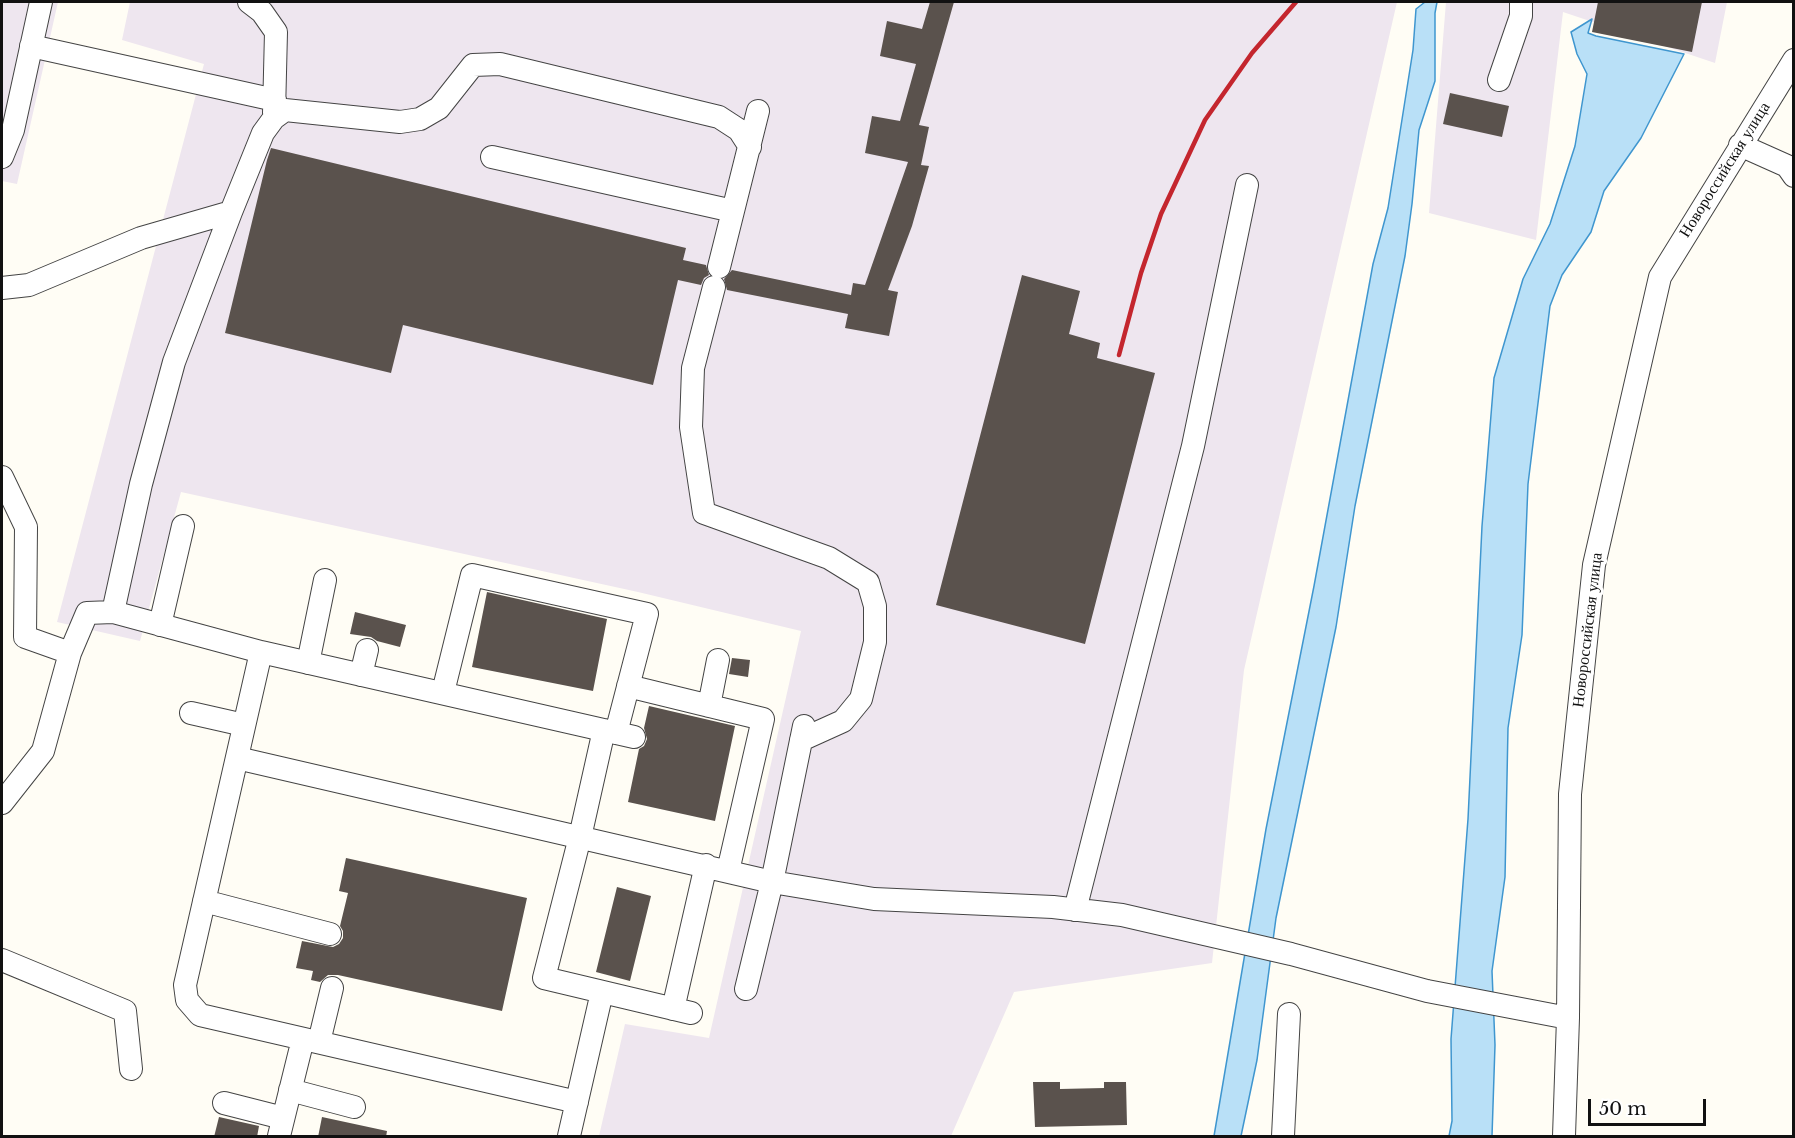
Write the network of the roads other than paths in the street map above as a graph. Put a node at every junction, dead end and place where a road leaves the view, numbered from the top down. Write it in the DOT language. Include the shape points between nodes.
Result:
graph roads {
  1 [pos="41,2"];
  2 [pos="249,2"];
  3 [pos="1521,2"];
  4 [pos="31,46"];
  5 [pos="1794,60"];
  6 [pos="1499,80"];
  7 [pos="274,109"];
  8 [pos="758,111"];
  9 [pos="1740,145"];
  10 [pos="750,147"];
  11 [pos="2,157"];
  12 [pos="492,157"];
  13 [pos="1794,176"];
  14 [pos="1247,185"];
  15 [pos="733,211"];
  16 [pos="231,212"];
  17 [pos="2,288"];
  18 [pos="2,477"];
  19 [pos="183,526"];
  20 [pos="325,580"];
  21 [pos="113,612"];
  22 [pos="160,626"];
  23 [pos="367,650"];
  24 [pos="261,652"];
  25 [pos="70,653"];
  26 [pos="718,660"];
  27 [pos="308,663"];
  28 [pos="361,675"];
  29 [pos="628,686"];
  30 [pos="443,692"];
  31 [pos="709,706"];
  32 [pos="191,713"];
  33 [pos="244,725"];
  34 [pos="618,733"];
  35 [pos="237,758"];
  36 [pos="2,803"];
  37 [pos="580,837"];
  38 [pos="706,866"];
  39 [pos="728,871"];
  40 [pos="772,882"];
  41 [pos="204,901"];
  42 [pos="1075,910"];
  43 [pos="330,934"];
  44 [pos="2,960"];
  45 [pos="332,988"];
  46 [pos="746,989"];
  47 [pos="602,992"];
  48 [pos="1289,1014"];
  49 [pos="1568,1018"];
  50 [pos="311,1041"];
  51 [pos="131,1069"];
  52 [pos="290,1090"];
  53 [pos="577,1102"];
  54 [pos="224,1103"];
  55 [pos="354,1107"];
  56 [pos="281,1127"];
  57 [pos="569,1137"];
  58 [pos="1282,1137"];
  59 [pos="1564,1137"];
  1 -- 4 [label="street"];
  2 -- 7 [label="street" via="276,32"];
  3 -- 6 [label="street" via="1521,16"];
  4 -- 7 [label="street"];
  4 -- 11 [label="street" via="14,130"];
  5 -- 9 [label="street, Новороссийская улица"];
  7 -- 10 [label="street" via="400,122 420,119 439,108 473,65 500,64 719,117 740,130"];
  7 -- 16 [label="street"];
  8 -- 10 [label="street"];
  9 -- 13 [label="street" via="1787,166"];
  9 -- 49 [label="street, Новороссийская улица" via="1660,277 1594,565 1570,794"];
  10 -- 15 [label="street"];
  12 -- 15 [label="street"];
  14 -- 42 [label="street" via="1192,446"];
  15 -- 40 [label="street" via="693,368 691,427 704,513 829,558 868,582 875,606 875,642 861,699 843,721 803,731"];
  16 -- 17 [label="street" via="141,238 29,285"];
  16 -- 21 [label="street" via="174,362 141,484"];
  18 -- 25 [label="street" via="26,527 25,637"];
  19 -- 22 [label="street"];
  20 -- 27 [label="street"];
  21 -- 22 [label="street"];
  21 -- 25 [label="street" via="87,613"];
  22 -- 24 [label="street"];
  23 -- 28 [label="street"];
  24 -- 27 [label="street"];
  24 -- 33 [label="street"];
  25 -- 36 [label="street" via="42,751"];
  26 -- 31 [label="street"];
  27 -- 28 [label="street"];
  28 -- 30 [label="street"];
  29 -- 30 [label="street" via="646,614 472,575"];
  29 -- 31 [label="street"];
  29 -- 34 [label="street"];
  30 -- 34 [label="street"];
  31 -- 39 [label="street" via="763,719"];
  32 -- 33 [label="street"];
  33 -- 35 [label="street"];
  34 -- 37 [label="street"];
  35 -- 37 [label="street"];
  35 -- 41 [label="street"];
  37 -- 38 [label="street"];
  37 -- 47 [label="street" via="544,978"];
  38 -- 39 [label="street"];
  38 -- 47 [label="street" via="682,1011"];
  39 -- 40 [label="street"];
  40 -- 42 [label="street" via="874,899"];
  40 -- 46 [label="street"];
  41 -- 43 [label="street"];
  41 -- 50 [label="street" via="185,985 187,1000 200,1015"];
  42 -- 49 [label="street" via="1122,915 1291,954 1427,991"];
  44 -- 51 [label="street" via="125,1011"];
  45 -- 50 [label="street"];
  47 -- 53 [label="street"];
  48 -- 58 [label="street"];
  49 -- 59 [label="street, Новороссийская улица"];
  50 -- 52 [label="street"];
  50 -- 53 [label="street"];
  52 -- 55 [label="street"];
  52 -- 56 [label="street"];
  53 -- 57 [label="street"];
  54 -- 56 [label="street"];
}
